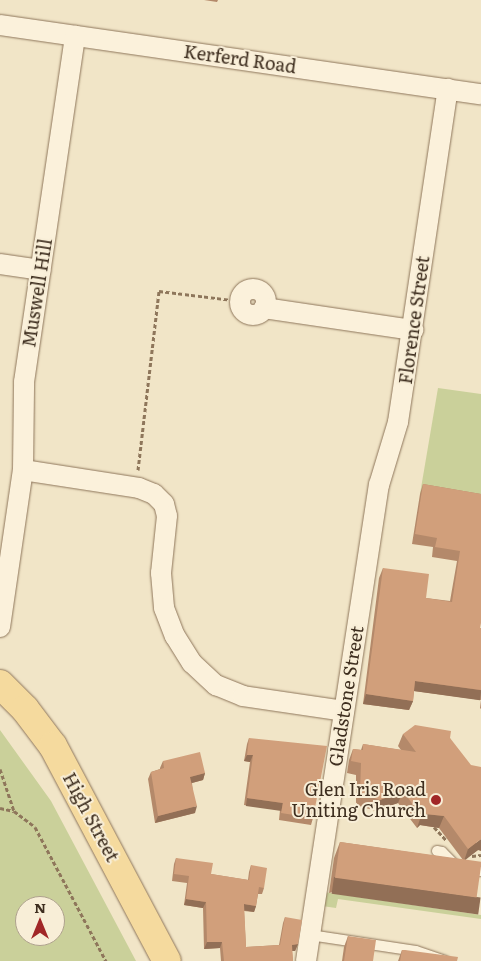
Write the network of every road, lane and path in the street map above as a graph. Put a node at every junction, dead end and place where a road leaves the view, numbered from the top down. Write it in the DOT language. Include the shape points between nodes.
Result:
graph roads {
  1 [pos="0,25"];
  2 [pos="75,36"];
  3 [pos="448,89"];
  4 [pos="481,94"];
  5 [pos="0,264"];
  6 [pos="41,270"];
  7 [pos="241,300"];
  8 [pos="413,330"];
  9 [pos="23,470"];
  10 [pos="138,470"];
  11 [pos="369,549"];
  12 [pos="4,557"];
  13 [pos="0,574"];
  14 [pos="0,627"];
  15 [pos="0,684"];
  16 [pos="344,711"];
  17 [pos="0,769"];
  18 [pos="0,808"];
  19 [pos="14,811"];
  20 [pos="434,830"];
  21 [pos="433,836"];
  22 [pos="437,851"];
  23 [pos="481,871"];
  24 [pos="310,935"];
  25 [pos="106,961"];
  26 [pos="167,961"];
  27 [pos="306,961"];
  28 [pos="445,961"];
  1 -- 2 [label="street, Kerferd Road"];
  2 -- 3 [label="street, Kerferd Road"];
  2 -- 6 [label="street, Muswell Hill"];
  3 -- 4 [label="street, Kerferd Road"];
  3 -- 8 [label="street, Florence Street"];
  5 -- 6 [label="street"];
  6 -- 9 [label="street, Muswell Hill" via="24,382"];
  7 -- 8 [label="street" via="245,292 257,290 265,299 264,308"];
  7 -- 10 [label="path" via="159,291"];
  8 -- 11 [label="street, Florence Street" via="398,422 379,485"];
  9 -- 12 [label="street, Muswell Hill"];
  9 -- 16 [label="street" via="139,488 154,494 164,504 167,516 160,573 164,608 175,636 192,663 216,685 243,696"];
  11 -- 16 [label="street, Gladstone Street"];
  12 -- 13 [label="street, Muswell Hill"];
  12 -- 14 [label="street, Muswell Hill"];
  15 -- 26 [label="main road, High Street" via="25,709 52,746"];
  16 -- 24 [label="street, Gladstone Street"];
  17 -- 19 [label="path"];
  18 -- 19 [label="path"];
  19 -- 25 [label="path" via="35,827"];
  20 -- 21 [label="path"];
  22 -- 23 [label="lane" via="459,868"];
  24 -- 27 [label="street, Gladstone Street"];
  24 -- 28 [label="lane" via="416,951"];
}
